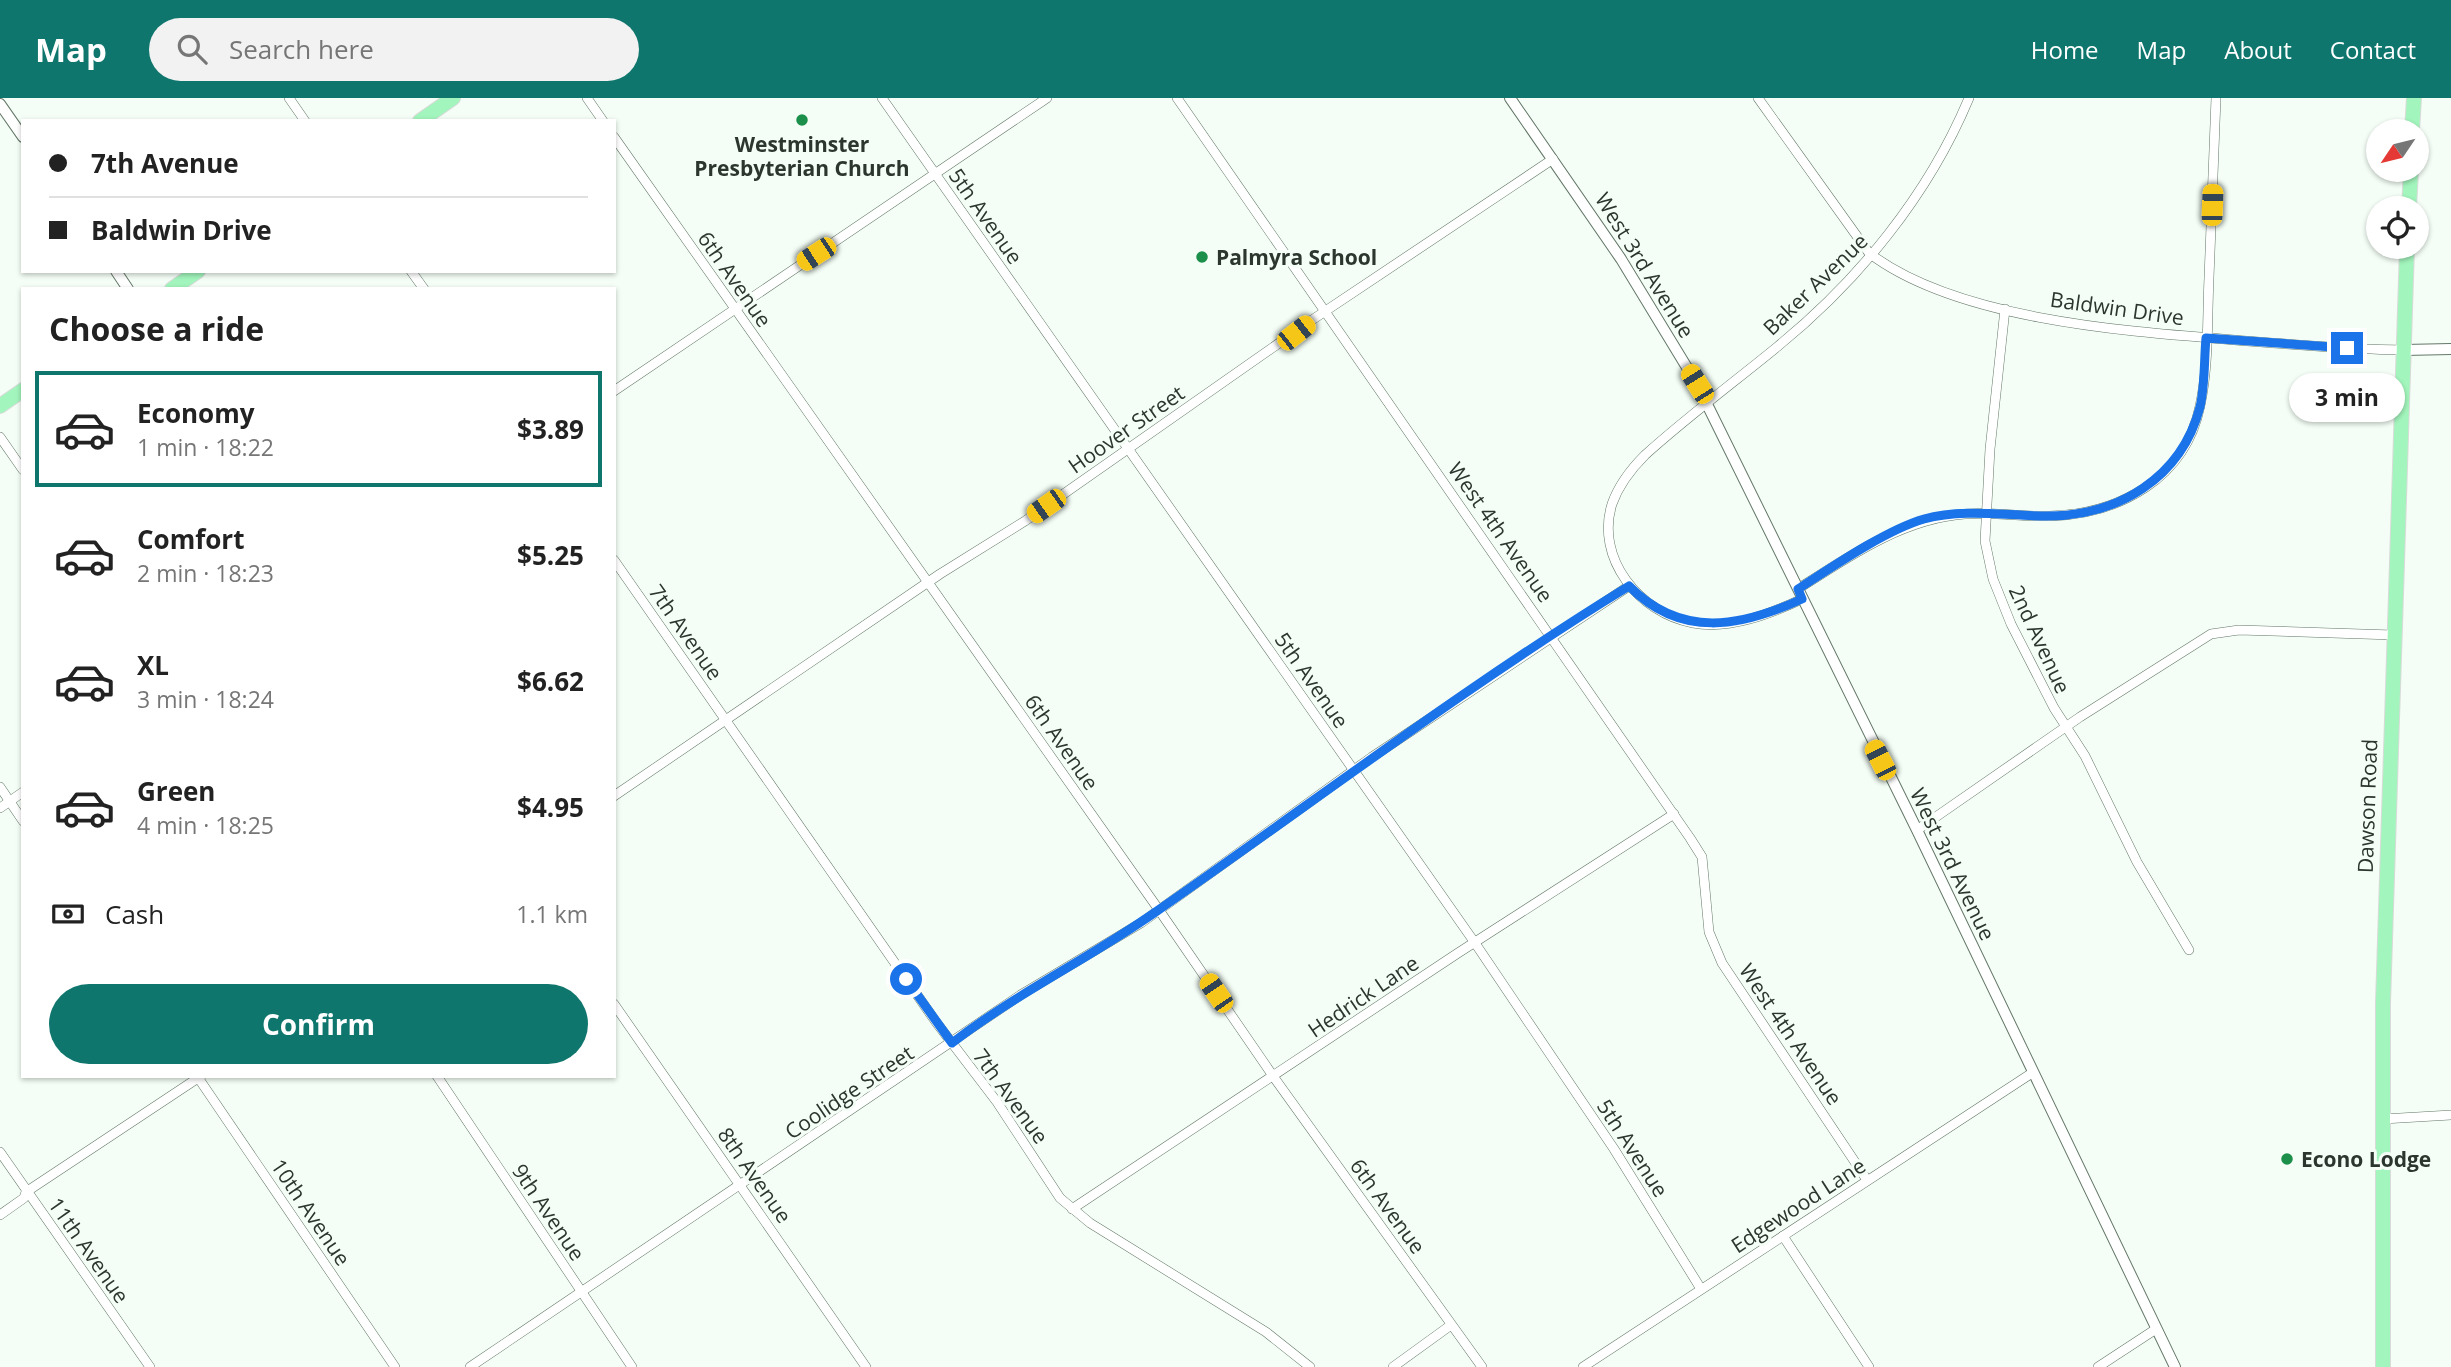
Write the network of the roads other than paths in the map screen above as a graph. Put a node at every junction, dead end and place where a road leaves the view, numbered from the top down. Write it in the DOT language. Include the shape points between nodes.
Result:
graph roads {
  1 [pos="289,98"];
  2 [pos="453,98"];
  3 [pos="587,98"];
  4 [pos="883,98"];
  5 [pos="1047,98"];
  6 [pos="1177,98"];
  7 [pos="1510,98"];
  8 [pos="1758,98"];
  9 [pos="1969,98"];
  10 [pos="2216,98"];
  11 [pos="2414,98"];
  12 [pos="0,104"];
  13 [pos="304,119"];
  14 [pos="423,119"];
  15 [pos="602,119"];
  16 [pos="2413,119"];
  17 [pos="21,134"];
  18 [pos="616,139"];
  19 [pos="1553,159"];
  20 [pos="935,173"];
  21 [pos="1872,256"];
  22 [pos="2407,259"];
  23 [pos="195,273"];
  24 [pos="175,287"];
  25 [pos="734,309"];
  26 [pos="2006,309"];
  27 [pos="1324,312"];
  28 [pos="2206,338"];
  29 [pos="2451,349"];
  30 [pos="2404,351"];
  31 [pos="616,390"];
  32 [pos="21,391"];
  33 [pos="1706,404"];
  34 [pos="0,406"];
  35 [pos="0,437"];
  36 [pos="1128,449"];
  37 [pos="21,467"];
  38 [pos="1987,514"];
  39 [pos="616,563"];
  40 [pos="928,584"];
  41 [pos="1629,586"];
  42 [pos="1800,594"];
  43 [pos="2393,635"];
  44 [pos="1552,636"];
  45 [pos="726,720"];
  46 [pos="2066,727"];
  47 [pos="1354,769"];
  48 [pos="0,787"];
  49 [pos="21,793"];
  50 [pos="616,795"];
  51 [pos="10,801"];
  52 [pos="0,808"];
  53 [pos="1674,814"];
  54 [pos="21,818"];
  55 [pos="1917,831"];
  56 [pos="1159,910"];
  57 [pos="1475,943"];
  58 [pos="2189,950"];
  59 [pos="616,1007"];
  60 [pos="952,1043"];
  61 [pos="2032,1073"];
  62 [pos="1273,1076"];
  63 [pos="197,1078"];
  64 [pos="199,1078"];
  65 [pos="438,1078"];
  66 [pos="2451,1115"];
  67 [pos="2383,1119"];
  68 [pos="0,1152"];
  69 [pos="1867,1180"];
  70 [pos="739,1187"];
  71 [pos="26,1192"];
  72 [pos="1072,1209"];
  73 [pos="0,1215"];
  74 [pos="1783,1236"];
  75 [pos="1701,1289"];
  76 [pos="582,1292"];
  77 [pos="1451,1325"];
  78 [pos="2156,1329"];
  79 [pos="150,1367"];
  80 [pos="395,1367"];
  81 [pos="470,1367"];
  82 [pos="632,1367"];
  83 [pos="866,1367"];
  84 [pos="1310,1367"];
  85 [pos="1393,1367"];
  86 [pos="1482,1367"];
  87 [pos="1583,1367"];
  88 [pos="1868,1367"];
  89 [pos="2098,1367"];
  90 [pos="2175,1367"];
  91 [pos="2383,1367"];
  1 -- 13 [label="street"];
  2 -- 14 [label="main road"];
  3 -- 15 [label="street"];
  4 -- 20 [label="street, 5th Avenue"];
  5 -- 20 [label="street"];
  6 -- 27 [label="street, West 4th Avenue"];
  7 -- 19 [label="street, West 3rd Avenue"];
  8 -- 21 [label="street"];
  9 -- 21 [label="street, Baker Avenue" via="1933,167"];
  10 -- 28 [label="street"];
  11 -- 16 [label="main road"];
  12 -- 17 [label="street"];
  18 -- 25 [label="street, 6th Avenue"];
  19 -- 27 [label="street, Hoover Street"];
  19 -- 33 [label="street, West 3rd Avenue" via="1661,321"];
  20 -- 25 [label="street"];
  20 -- 36 [label="street, 5th Avenue"];
  21 -- 26 [label="street, Baldwin Drive" via="1924,283"];
  21 -- 33 [label="street, Baker Avenue" via="1811,317"];
  22 -- 30 [label="main road, Dawson Road"];
  23 -- 24 [label="main road"];
  25 -- 31 [label="street"];
  25 -- 40 [label="street, 6th Avenue"];
  26 -- 28 [label="street, Baldwin Drive" via="2066,323"];
  26 -- 38 [label="street, 2nd Avenue"];
  27 -- 36 [label="street, Hoover Street"];
  27 -- 44 [label="street, West 4th Avenue"];
  28 -- 30 [label="street, Baldwin Drive"];
  28 -- 38 [label="street" via="2200,406 2192,428 2177,456 2150,484 2095,512"];
  29 -- 30 [label="street, Baldwin Drive"];
  30 -- 43 [label="main road, Dawson Road"];
  32 -- 34 [label="main road"];
  33 -- 41 [label="street, Baker Avenue" via="1645,455 1612,503 1610,544"];
  33 -- 42 [label="street, West 3rd Avenue"];
  35 -- 37 [label="street"];
  36 -- 40 [label="street, Hoover Street"];
  36 -- 47 [label="street, 5th Avenue"];
  38 -- 42 [label="street" via="1941,516 1913,524"];
  38 -- 46 [label="street, 2nd Avenue" via="1984,541 1993,579 2011,624"];
  39 -- 45 [label="street, 7th Avenue"];
  40 -- 45 [label="street, Hoover Street"];
  40 -- 56 [label="street, 6th Avenue"];
  41 -- 42 [label="street" via="1655,608 1693,623 1748,619"];
  41 -- 44 [label="street, Coolidge Street"];
  42 -- 55 [label="street, West 3rd Avenue"];
  43 -- 46 [label="street" via="2243,630 2211,634"];
  43 -- 67 [label="main road, Dawson Road"];
  44 -- 47 [label="street, Coolidge Street"];
  44 -- 53 [label="street, West 4th Avenue"];
  45 -- 50 [label="street, Hoover Street"];
  45 -- 60 [label="street, 7th Avenue"];
  46 -- 55 [label="street"];
  46 -- 58 [label="street, 2nd Avenue"];
  47 -- 56 [label="street, Coolidge Street"];
  47 -- 57 [label="street, 5th Avenue"];
  48 -- 51 [label="street"];
  49 -- 51 [label="street"];
  51 -- 52 [label="street"];
  51 -- 54 [label="street"];
  53 -- 57 [label="street, Hedrick Lane"];
  53 -- 69 [label="street, West 4th Avenue" via="1702,857 1709,932 1722,963"];
  55 -- 61 [label="street, West 3rd Avenue"];
  56 -- 60 [label="street, Coolidge Street"];
  56 -- 62 [label="street, 6th Avenue"];
  57 -- 62 [label="street, Hedrick Lane"];
  57 -- 75 [label="street, 5th Avenue" via="1614,1149"];
  59 -- 70 [label="street, 8th Avenue"];
  60 -- 70 [label="street, Coolidge Street"];
  60 -- 72 [label="street, 7th Avenue" via="1051,1186"];
  61 -- 69 [label="street, Edgewood Lane"];
  61 -- 78 [label="street, West 3rd Avenue"];
  62 -- 72 [label="street, Hedrick Lane"];
  62 -- 77 [label="street, 6th Avenue"];
  63 -- 71 [label="street"];
  64 -- 80 [label="street, 10th Avenue"];
  65 -- 76 [label="street, 9th Avenue"];
  66 -- 67 [label="street"];
  67 -- 91 [label="main road, Dawson Road"];
  68 -- 71 [label="street, 11th Avenue"];
  69 -- 74 [label="street, Edgewood Lane"];
  70 -- 76 [label="street, Coolidge Street"];
  70 -- 83 [label="street, 8th Avenue"];
  71 -- 73 [label="street"];
  71 -- 79 [label="street, 11th Avenue"];
  72 -- 84 [label="street, 7th Avenue" via="1266,1332"];
  74 -- 75 [label="street, Edgewood Lane"];
  74 -- 88 [label="street"];
  75 -- 87 [label="street, Edgewood Lane"];
  76 -- 81 [label="street, Coolidge Street"];
  76 -- 82 [label="street, 9th Avenue"];
  77 -- 85 [label="street"];
  77 -- 86 [label="street, 6th Avenue"];
  78 -- 89 [label="street"];
  78 -- 90 [label="street, West 3rd Avenue"];
}
